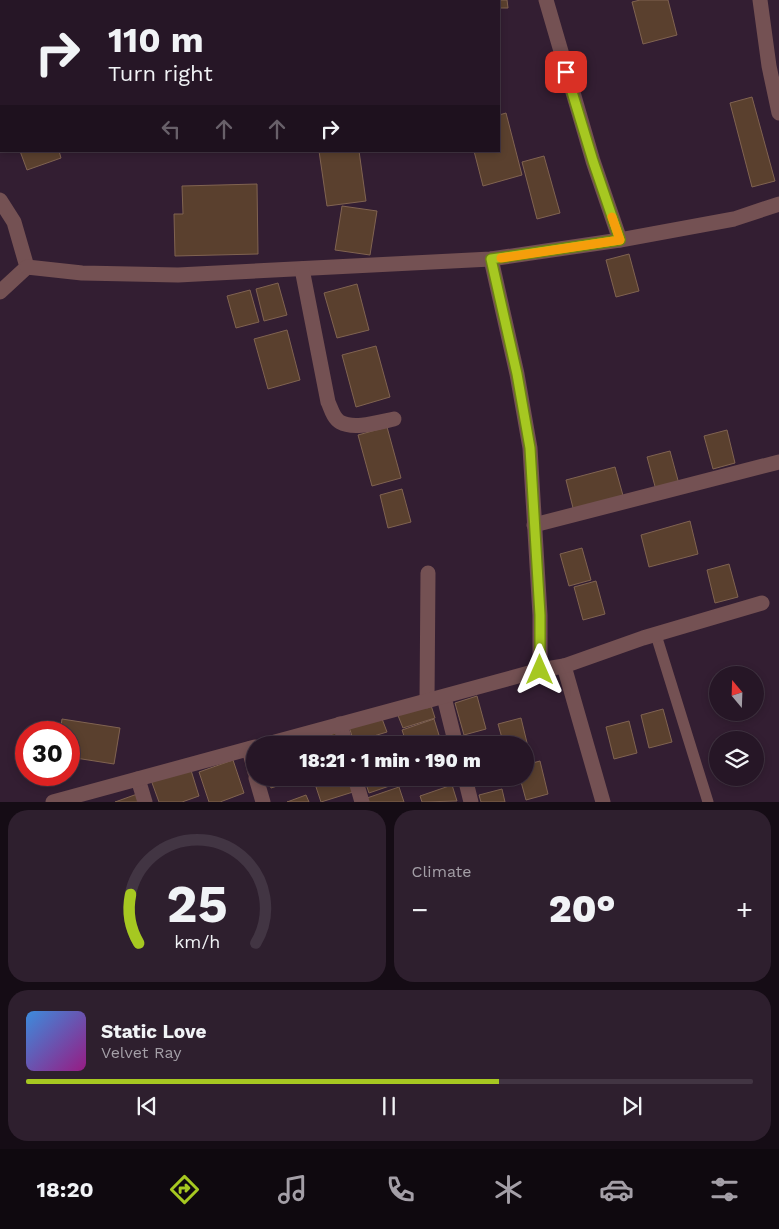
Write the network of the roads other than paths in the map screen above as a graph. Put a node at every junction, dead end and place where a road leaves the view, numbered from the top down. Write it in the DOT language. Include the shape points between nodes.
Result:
graph roads {
  1 [pos="546,0"];
  2 [pos="760,0"];
  3 [pos="779,113"];
  4 [pos="0,200"];
  5 [pos="779,204"];
  6 [pos="620,240"];
  7 [pos="491,259"];
  8 [pos="27,267"];
  9 [pos="302,269"];
  10 [pos="0,292"];
  11 [pos="394,419"];
  12 [pos="779,462"];
  13 [pos="534,526"];
  14 [pos="428,572"];
  15 [pos="762,602"];
  16 [pos="656,635"];
  17 [pos="564,666"];
  18 [pos="540,670"];
  19 [pos="444,697"];
  20 [pos="427,701"];
  21 [pos="340,724"];
  22 [pos="296,736"];
  23 [pos="343,736"];
  24 [pos="454,736"];
  25 [pos="246,750"];
  26 [pos="138,779"];
  27 [pos="258,786"];
  28 [pos="358,786"];
  29 [pos="467,786"];
  30 [pos="53,802"];
  31 [pos="145,802"];
  32 [pos="263,802"];
  33 [pos="362,802"];
  34 [pos="471,802"];
  35 [pos="603,802"];
  36 [pos="708,802"];
  1 -- 6 [label="street" via="593,161"];
  2 -- 3 [label="street" via="768,66"];
  4 -- 8 [label="street" via="14,222"];
  5 -- 6 [label="street" via="734,219"];
  6 -- 7 [label="street"];
  7 -- 9 [label="street"];
  7 -- 13 [label="street" via="530,448"];
  8 -- 9 [label="street" via="178,275"];
  8 -- 10 [label="street"];
  9 -- 11 [label="street" via="328,402 334,416 340,422 360,426"];
  12 -- 13 [label="street"];
  13 -- 18 [label="street"];
  14 -- 20 [label="street"];
  15 -- 16 [label="street"];
  16 -- 17 [label="street"];
  16 -- 36 [label="lane"];
  17 -- 18 [label="street"];
  17 -- 35 [label="street"];
  18 -- 19 [label="street"];
  19 -- 20 [label="street"];
  19 -- 24 [label="street"];
  20 -- 21 [label="street"];
  21 -- 22 [label="street"];
  21 -- 23 [label="street"];
  25 -- 26 [label="street"];
  26 -- 30 [label="street"];
  26 -- 31 [label="street"];
  27 -- 32 [label="street"];
  28 -- 33 [label="street"];
  29 -- 34 [label="street"];
}
